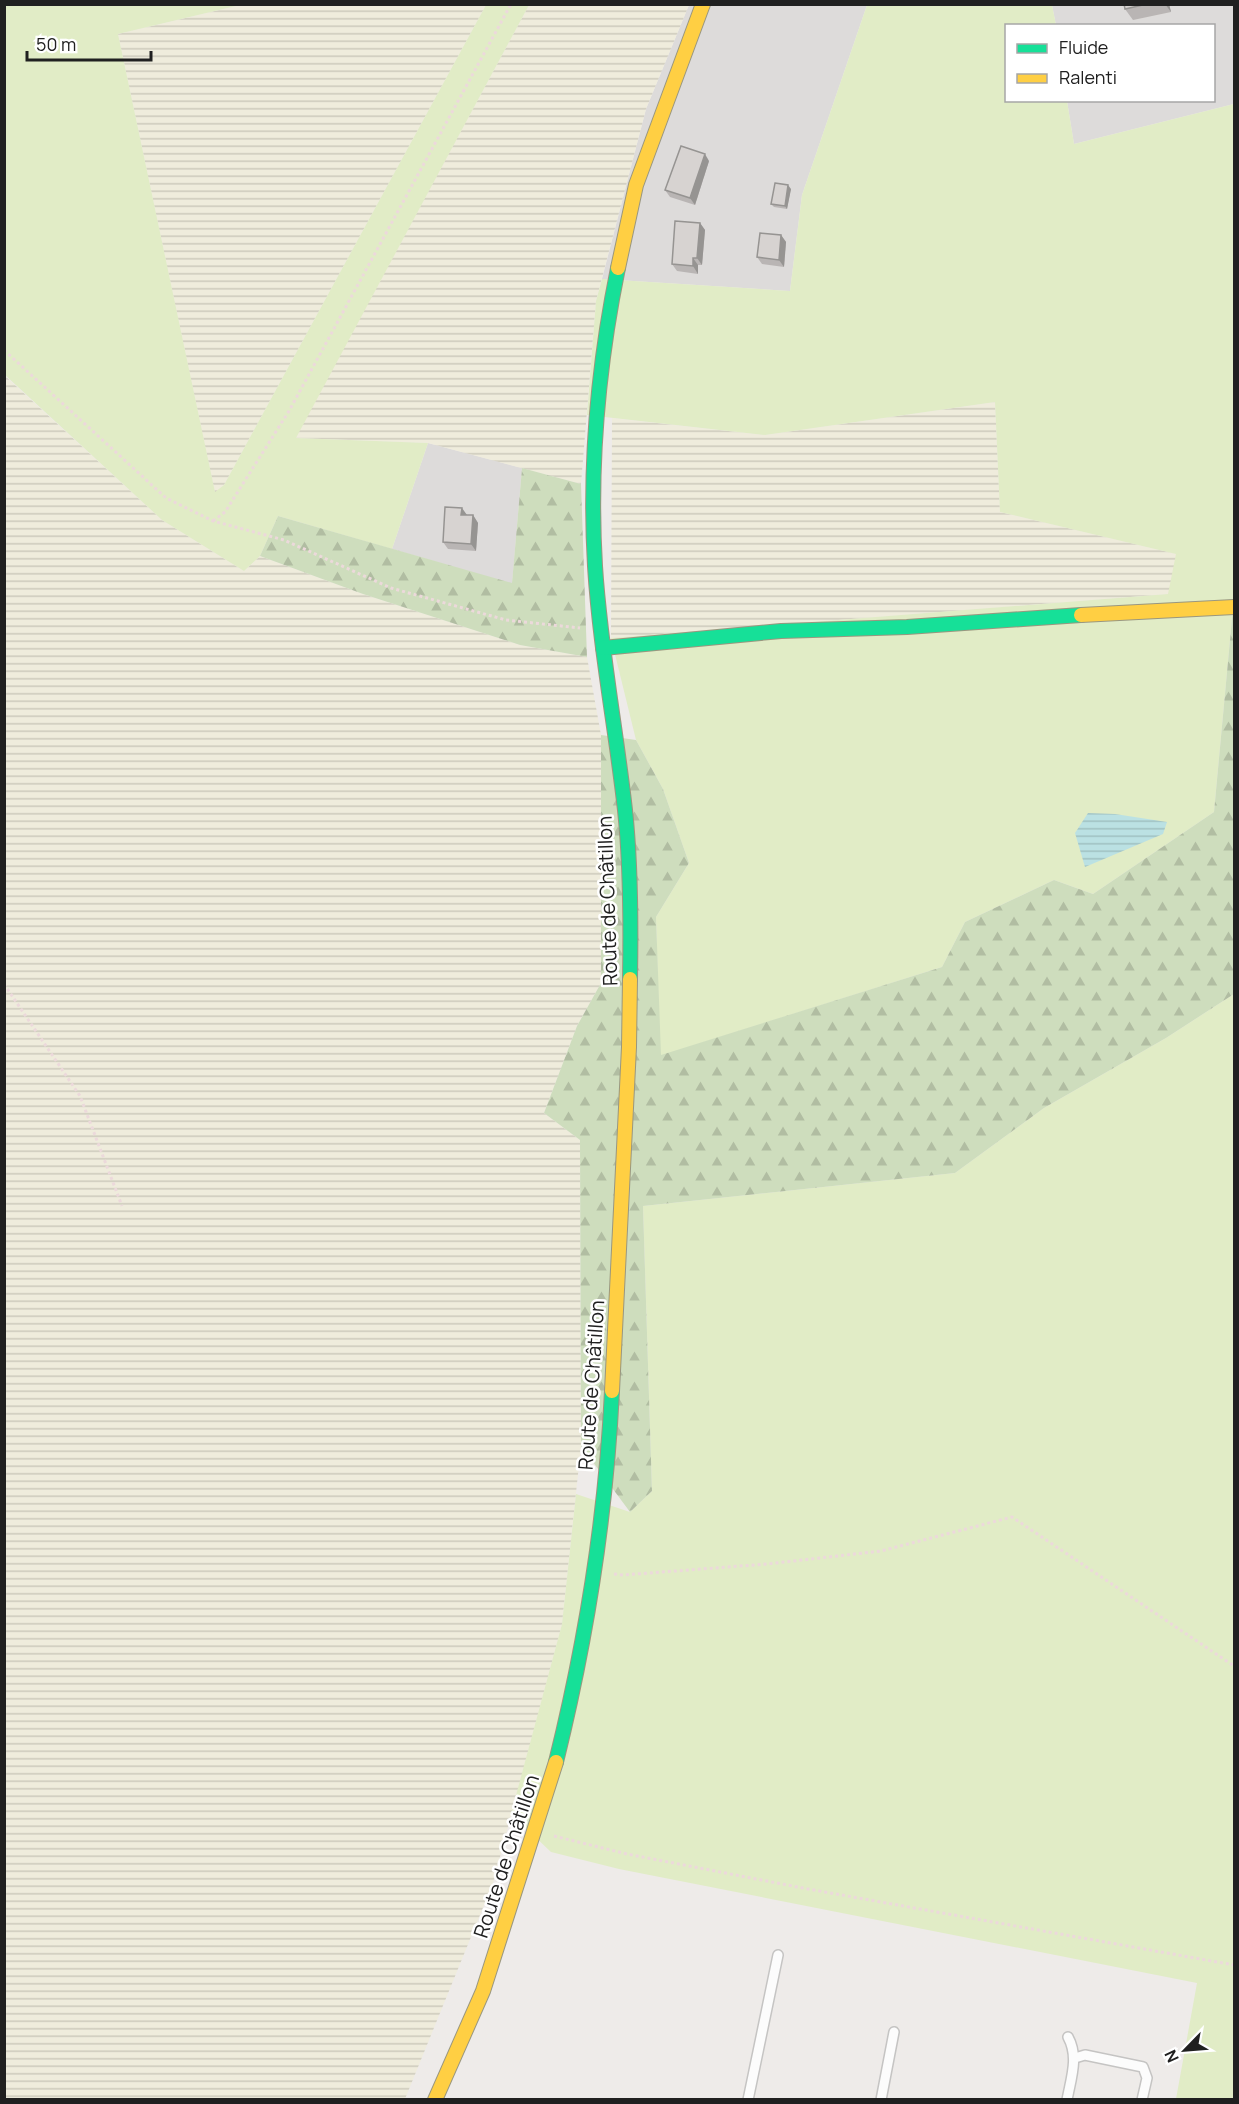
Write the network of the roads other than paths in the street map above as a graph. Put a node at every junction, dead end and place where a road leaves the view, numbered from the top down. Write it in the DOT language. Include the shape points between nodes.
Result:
graph roads {
  1 [pos="703,4"];
  2 [pos="1234,607"];
  3 [pos="603,648"];
  4 [pos="778,1955"];
  5 [pos="894,2032"];
  6 [pos="1068,2037"];
  7 [pos="1075,2058"];
  8 [pos="435,2100"];
  9 [pos="748,2100"];
  10 [pos="881,2100"];
  11 [pos="1067,2100"];
  12 [pos="1142,2100"];
  1 -- 3 [label="main road, Route de Châtillon" via="636,185 610,308 598,394 592,487"];
  2 -- 3 [label="main road" via="781,631"];
  3 -- 8 [label="main road, Route de Châtillon" via="625,811 631,932 610,1435 595,1571 573,1694 552,1780 483,1991"];
  4 -- 9 [label="lane"];
  5 -- 10 [label="lane"];
  6 -- 7 [label="lane"];
  7 -- 11 [label="lane"];
  7 -- 12 [label="lane" via="1085,2055 1143,2067 1147,2078"];
}
